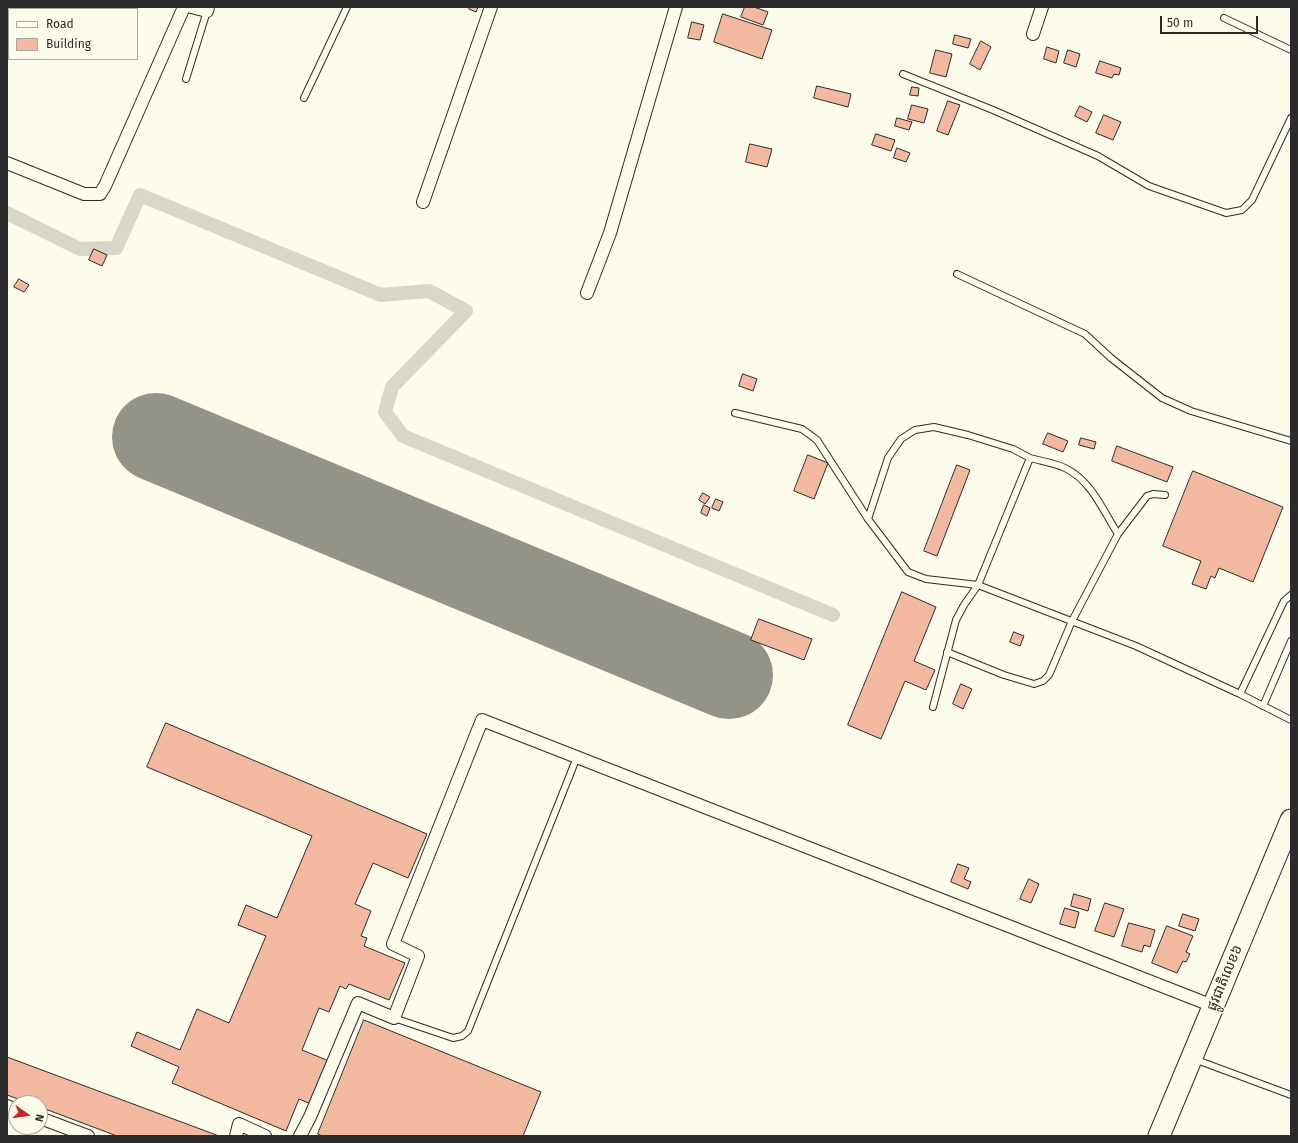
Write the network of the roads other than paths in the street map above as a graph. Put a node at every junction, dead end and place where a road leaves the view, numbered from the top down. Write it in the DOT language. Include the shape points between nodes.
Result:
graph roads {
  1 [pos="184,7"];
  2 [pos="191,7"];
  3 [pos="347,7"];
  4 [pos="491,7"];
  5 [pos="676,7"];
  6 [pos="1042,7"];
  7 [pos="208,9"];
  8 [pos="1224,18"];
  9 [pos="1033,34"];
  10 [pos="1291,50"];
  11 [pos="903,74"];
  12 [pos="186,79"];
  13 [pos="304,98"];
  14 [pos="1291,118"];
  15 [pos="7,163"];
  16 [pos="423,202"];
  17 [pos="957,274"];
  18 [pos="587,293"];
  19 [pos="736,413"];
  20 [pos="1291,441"];
  21 [pos="1030,458"];
  22 [pos="1165,494"];
  23 [pos="868,519"];
  24 [pos="1118,534"];
  25 [pos="978,585"];
  26 [pos="1291,595"];
  27 [pos="1072,621"];
  28 [pos="1291,641"];
  29 [pos="947,652"];
  30 [pos="1240,694"];
  31 [pos="1263,706"];
  32 [pos="933,707"];
  33 [pos="1291,720"];
  34 [pos="577,757"];
  35 [pos="1290,825"];
  36 [pos="1213,1006"];
  37 [pos="394,1018"];
  38 [pos="1191,1058"];
  39 [pos="1291,1095"];
  40 [pos="48,1121"];
  41 [pos="88,1136"];
  42 [pos="236,1136"];
  43 [pos="265,1136"];
  44 [pos="300,1136"];
  45 [pos="1159,1136"];
  1 -- 15 [label="street" via="100,194 84,194"];
  2 -- 7 [label="street"];
  3 -- 13 [label="lane"];
  4 -- 16 [label="street"];
  5 -- 18 [label="street" via="610,233"];
  6 -- 9 [label="street"];
  7 -- 12 [label="lane"];
  8 -- 10 [label="lane"];
  11 -- 14 [label="lane" via="1098,156 1149,186 1226,213 1242,210 1252,200"];
  17 -- 20 [label="lane" via="1085,334 1162,398 1191,411"];
  19 -- 23 [label="lane" via="802,429 818,440"];
  21 -- 23 [label="lane" via="1013,449 968,435 934,427 916,430 901,439 888,458"];
  21 -- 24 [label="lane" via="1065,468 1079,477 1091,490"];
  21 -- 25 [label="lane"];
  22 -- 24 [label="lane" via="1147,496"];
  23 -- 25 [label="lane" via="908,572 926,579"];
  24 -- 27 [label="lane"];
  25 -- 27 [label="lane"];
  25 -- 29 [label="lane" via="956,620"];
  26 -- 30 [label="lane" via="1284,601"];
  27 -- 29 [label="lane" via="1049,675 1034,684"];
  27 -- 30 [label="lane" via="1136,646"];
  28 -- 31 [label="lane"];
  29 -- 32 [label="lane"];
  30 -- 31 [label="lane"];
  31 -- 33 [label="lane"];
  34 -- 36 [label="street"];
  34 -- 37 [label="lane" via="468,1031 454,1038"];
  34 -- 37 [label="street" via="482,720 393,944 418,956"];
  35 -- 36 [label="highway, ផ្លូវជាតិលេខ៦"];
  36 -- 38 [label="highway, ផ្លូវជាតិលេខ៦"];
  37 -- 44 [label="street" via="358,1002"];
  38 -- 39 [label="lane"];
  38 -- 45 [label="highway, ផ្លូវជាតិលេខ៦"];
  40 -- 41 [label="street"];
  42 -- 43 [label="street" via="239,1124"];
}
